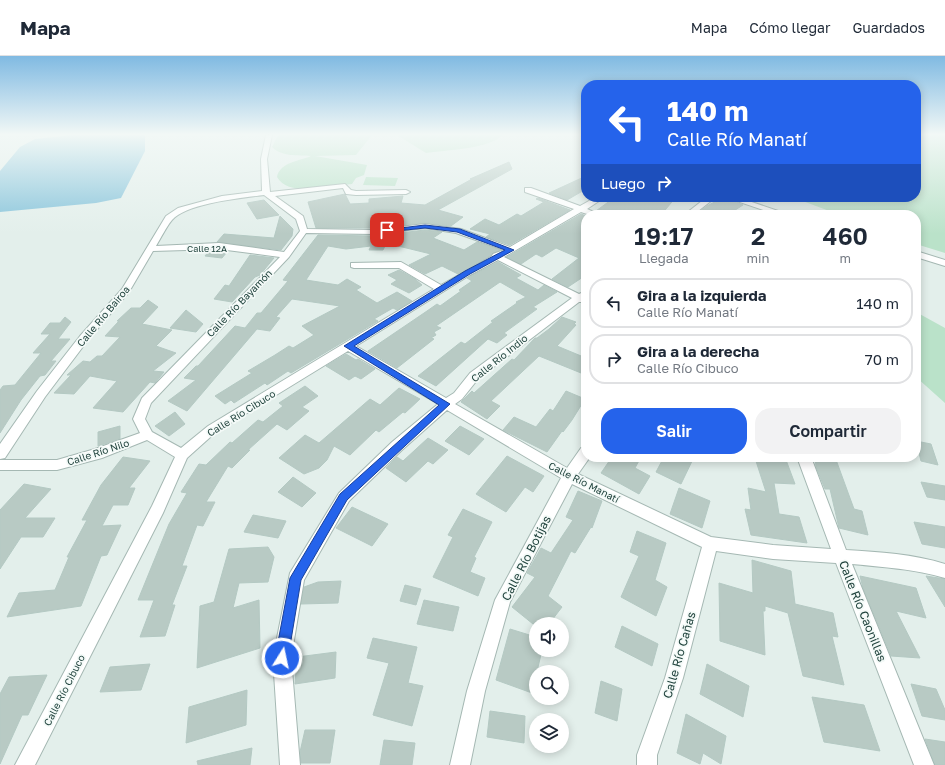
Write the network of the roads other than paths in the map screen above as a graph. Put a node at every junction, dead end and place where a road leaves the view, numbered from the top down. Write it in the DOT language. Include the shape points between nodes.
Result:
graph roads {
  1 [pos="265,168"];
  2 [pos="528,190"];
  3 [pos="406,192"];
  4 [pos="267,194"];
  5 [pos="593,202"];
  6 [pos="705,202"];
  7 [pos="745,202"];
  8 [pos="581,209"];
  9 [pos="695,210"];
  10 [pos="770,210"];
  11 [pos="304,231"];
  12 [pos="152,249"];
  13 [pos="511,250"];
  14 [pos="286,255"];
  15 [pos="496,256"];
  16 [pos="921,256"];
  17 [pos="945,263"];
  18 [pos="354,265"];
  19 [pos="441,289"];
  20 [pos="581,297"];
  21 [pos="581,299"];
  22 [pos="348,346"];
  23 [pos="446,404"];
  24 [pos="148,435"];
  25 [pos="0,454"];
  26 [pos="182,455"];
  27 [pos="581,459"];
  28 [pos="806,462"];
  29 [pos="0,465"];
  30 [pos="568,476"];
  31 [pos="710,544"];
  32 [pos="841,556"];
  33 [pos="945,571"];
  34 [pos="25,765"];
  35 [pos="290,765"];
  36 [pos="460,765"];
  37 [pos="647,765"];
  38 [pos="924,765"];
  1 -- 4 [label="street"];
  2 -- 8 [label="street"];
  3 -- 4 [label="street, Calle Río Bairoa" via="356,193 350,192 345,186"];
  4 -- 11 [label="street" via="300,218"];
  4 -- 12 [label="street, Calle Río Bairoa" via="225,198 181,210 169,218"];
  5 -- 8 [label="street, Calle Río Cibuco"];
  6 -- 9 [label="street"];
  7 -- 10 [label="street"];
  8 -- 13 [label="street, Calle Río Cibuco"];
  11 -- 13 [label="street" via="374,232 425,226 458,231"];
  11 -- 14 [label="street, Calle Río Bayamón"];
  12 -- 14 [label="street, Calle 12A" via="219,246"];
  12 -- 25 [label="street, Calle Río Bairoa" via="126,290 40,394"];
  13 -- 15 [label="street, Calle Río Cibuco"];
  14 -- 24 [label="street, Calle Río Bayamón" via="146,401 139,419"];
  15 -- 19 [label="street, Calle Río Cibuco"];
  15 -- 20 [label="street"];
  16 -- 17 [label="street"];
  18 -- 19 [label="street" via="401,265"];
  19 -- 22 [label="street, Calle Río Cibuco"];
  21 -- 23 [label="street, Calle Río Indio" via="474,376 458,396"];
  22 -- 23 [label="street, Calle Río Manatí"];
  22 -- 26 [label="street, Calle Río Cibuco" via="212,429"];
  23 -- 30 [label="street, Calle Río Manatí"];
  23 -- 35 [label="street, Calle Río Indio" via="344,497 296,578 282,658"];
  24 -- 26 [label="street"];
  24 -- 29 [label="street, Calle Río Nilo" via="97,454 57,465"];
  26 -- 34 [label="street, Calle Río Cibuco" via="158,510"];
  27 -- 30 [label="street, Calle Río Botijas"];
  28 -- 32 [label="street, Calle Río Caonillas"];
  30 -- 31 [label="street, Calle Río Manatí"];
  30 -- 36 [label="street, Calle Río Botijas" via="503,600 476,691"];
  31 -- 32 [label="street, Calle Río Manatí" via="773,552"];
  31 -- 37 [label="street, Calle Río Cañas" via="674,678 647,755"];
  32 -- 33 [label="street, Calle Río Manatí" via="889,560"];
  32 -- 38 [label="street, Calle Río Caonillas"];
}
